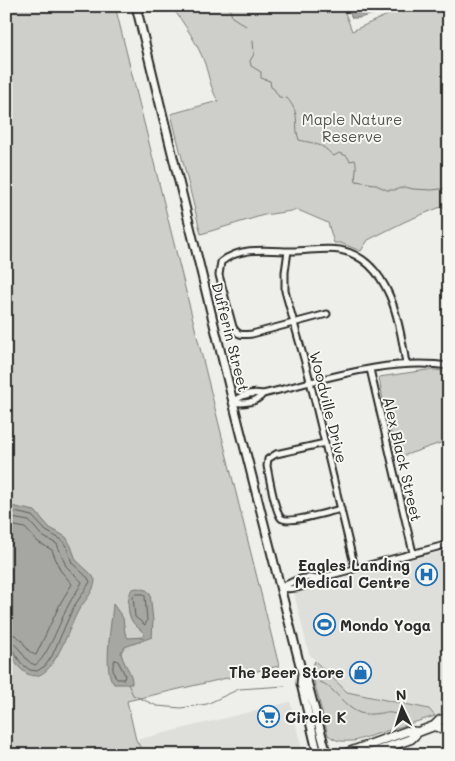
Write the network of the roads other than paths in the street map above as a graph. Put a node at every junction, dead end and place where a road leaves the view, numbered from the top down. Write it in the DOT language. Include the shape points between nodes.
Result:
graph roads {
  1 [pos="136,6"];
  2 [pos="288,251"];
  3 [pos="326,314"];
  4 [pos="294,322"];
  5 [pos="406,364"];
  6 [pos="449,366"];
  7 [pos="370,369"];
  8 [pos="310,382"];
  9 [pos="233,402"];
  10 [pos="325,443"];
  11 [pos="341,509"];
  12 [pos="449,544"];
  13 [pos="413,553"];
  14 [pos="355,568"];
  15 [pos="280,588"];
  16 [pos="302,673"];
  17 [pos="449,718"];
  18 [pos="434,726"];
  19 [pos="449,727"];
  20 [pos="418,732"];
  21 [pos="318,755"];
  22 [pos="327,755"];
  23 [pos="341,755"];
  24 [pos="366,755"];
  1 -- 9 [label="main road, Dufferin Street"];
  2 -- 4 [label="street, Woodville Drive" via="285,282"];
  2 -- 4 [label="street" via="266,249 241,253 221,262 219,275 236,333 252,334"];
  2 -- 5 [label="street" via="340,250 367,263 395,306"];
  3 -- 4 [label="street"];
  4 -- 8 [label="street, Woodville Drive"];
  5 -- 6 [label="street"];
  5 -- 7 [label="street"];
  7 -- 8 [label="street"];
  7 -- 13 [label="street, Alex Black Street"];
  8 -- 9 [label="street" via="263,394 259,399 242,404"];
  8 -- 10 [label="street, Woodville Drive"];
  9 -- 15 [label="main road, Dufferin Street"];
  10 -- 11 [label="street, Woodville Drive"];
  10 -- 11 [label="street" via="276,454 268,459 277,511 280,518 294,520"];
  11 -- 14 [label="street, Woodville Drive"];
  12 -- 13 [label="street"];
  13 -- 14 [label="street"];
  14 -- 15 [label="street" via="292,590"];
  15 -- 16 [label="main road, Dufferin Street"];
  16 -- 21 [label="main road, Dufferin Street" via="301,684"];
  16 -- 22 [label="main road, Dufferin Street" via="308,682"];
  17 -- 18 [label="main road"];
  18 -- 19 [label="main road"];
  18 -- 20 [label="main road"];
  20 -- 23 [label="main road" via="407,731"];
  20 -- 24 [label="main road" via="410,739"];
}
